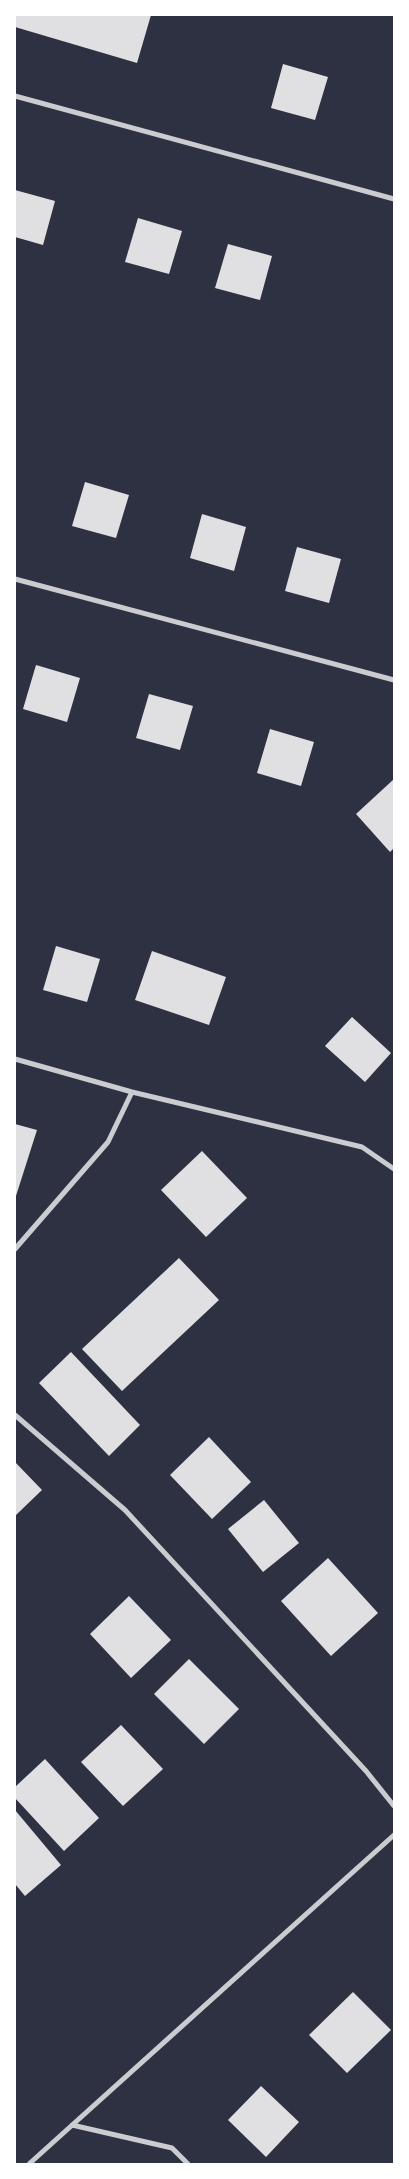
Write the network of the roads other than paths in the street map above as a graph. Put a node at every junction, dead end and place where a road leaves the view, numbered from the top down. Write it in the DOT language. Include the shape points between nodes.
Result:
graph roads {
  1 [pos="15,96"];
  2 [pos="394,199"];
  3 [pos="15,579"];
  4 [pos="394,680"];
  5 [pos="15,1059"];
  6 [pos="132,1092"];
  7 [pos="394,1169"];
  8 [pos="15,1249"];
  9 [pos="15,1416"];
  10 [pos="394,1806"];
  11 [pos="394,1834"];
  12 [pos="72,2125"];
  13 [pos="29,2164"];
  14 [pos="188,2164"];
  1 -- 2 [label="street"];
  3 -- 4 [label="street"];
  5 -- 6 [label="street"];
  6 -- 7 [label="street" via="362,1147"];
  6 -- 8 [label="street" via="108,1142"];
  9 -- 10 [label="street" via="125,1510 366,1771"];
  11 -- 12 [label="street"];
  12 -- 13 [label="street"];
  12 -- 14 [label="street" via="172,2148"];
}
